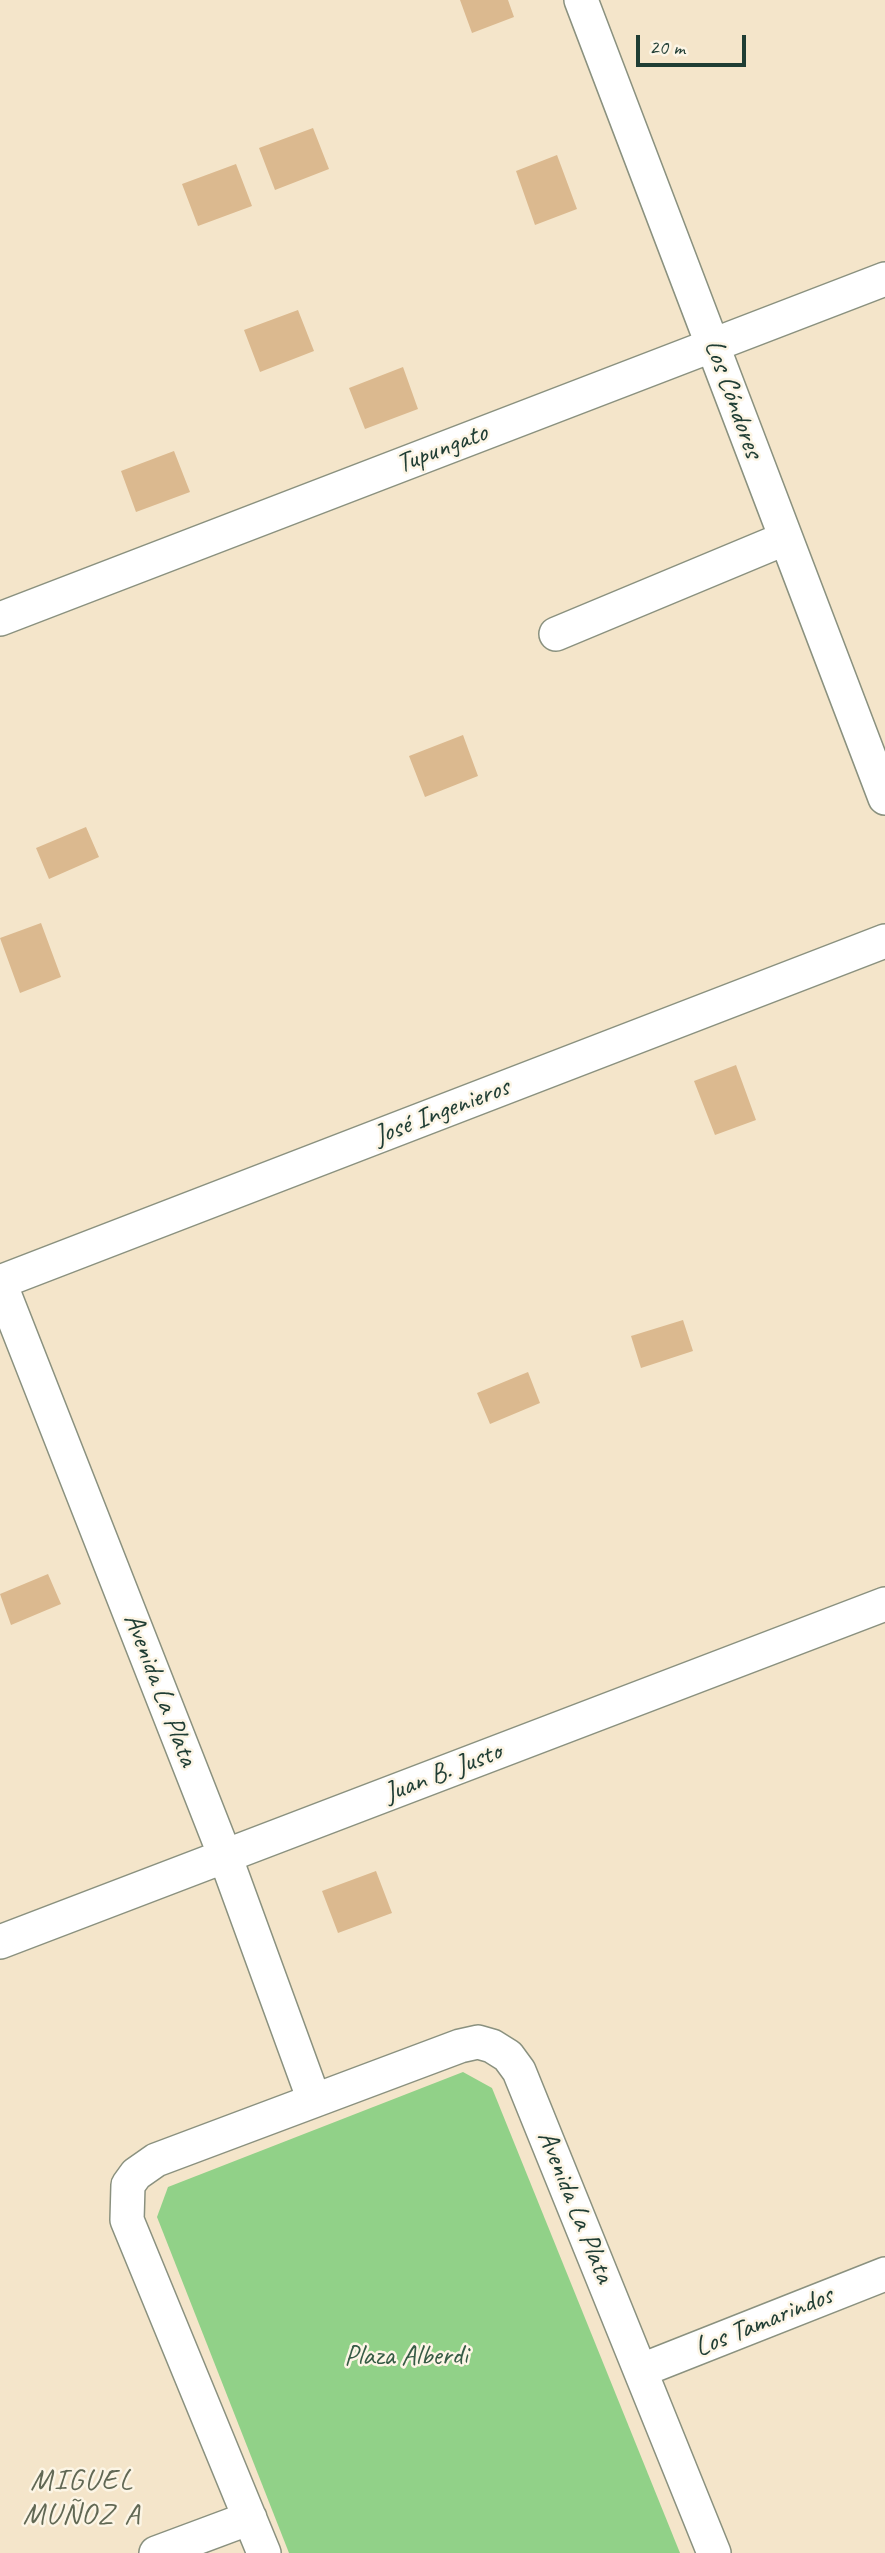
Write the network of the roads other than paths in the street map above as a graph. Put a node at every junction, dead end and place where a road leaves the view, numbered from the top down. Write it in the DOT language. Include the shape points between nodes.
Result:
graph roads {
  1 [pos="581,0"];
  2 [pos="885,279"];
  3 [pos="713,345"];
  4 [pos="784,538"];
  5 [pos="0,619"];
  6 [pos="556,634"];
  7 [pos="885,799"];
  8 [pos="885,941"];
  9 [pos="0,1282"];
  10 [pos="885,1604"];
  11 [pos="225,1857"];
  12 [pos="0,1942"];
  13 [pos="314,2099"];
  14 [pos="885,2274"];
  15 [pos="642,2370"];
  16 [pos="250,2518"];
  17 [pos="156,2553"];
  18 [pos="264,2553"];
  19 [pos="714,2553"];
  1 -- 3 [label="street, Los Cóndores"];
  2 -- 3 [label="street, Tupungato"];
  3 -- 4 [label="street, Los Cóndores"];
  3 -- 5 [label="street, Tupungato"];
  4 -- 6 [label="street"];
  4 -- 7 [label="street, Los Cóndores"];
  8 -- 9 [label="street, José Ingenieros"];
  9 -- 11 [label="street, Avenida La Plata"];
  10 -- 11 [label="street, Juan B. Justo"];
  11 -- 12 [label="street, Juan B. Justo"];
  11 -- 13 [label="street, Avenida La Plata"];
  13 -- 15 [label="street, Avenida La Plata" via="478,2042 508,2056 519,2071"];
  13 -- 16 [label="street, Avenida La Plata" via="156,2160 128,2185 127,2220"];
  14 -- 15 [label="street, Los Tamarindos"];
  15 -- 19 [label="street, Avenida La Plata"];
  16 -- 17 [label="street"];
  16 -- 18 [label="street, Avenida La Plata"];
}
